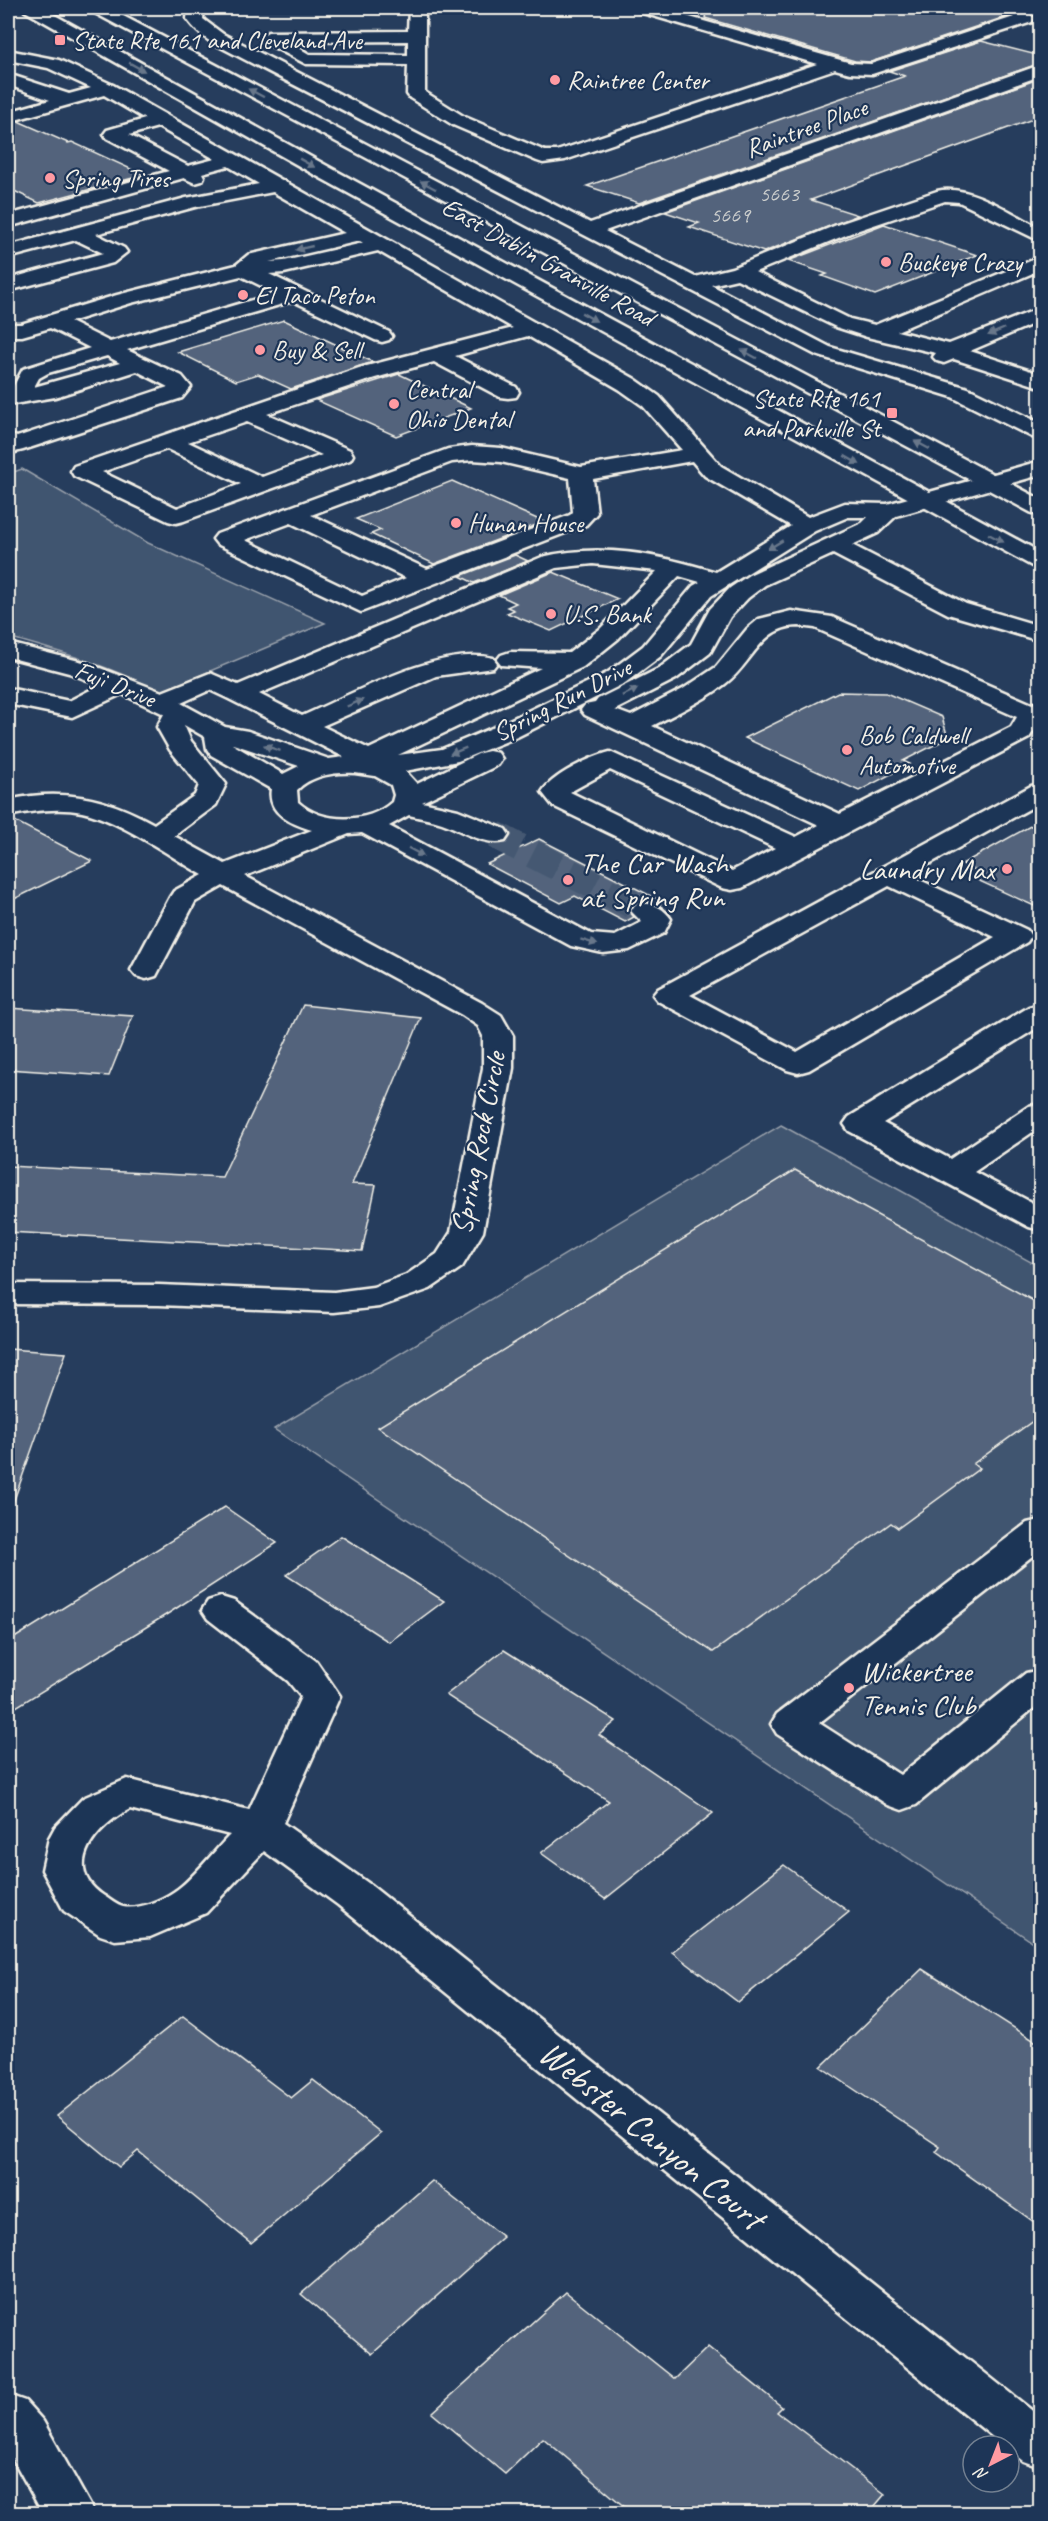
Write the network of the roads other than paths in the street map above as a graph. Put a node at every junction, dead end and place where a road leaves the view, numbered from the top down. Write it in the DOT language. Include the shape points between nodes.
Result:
graph roads {
  1 [pos="31,8"];
  2 [pos="97,8"];
  3 [pos="196,8"];
  4 [pos="642,8"];
  5 [pos="1009,8"];
  6 [pos="417,22"];
  7 [pos="268,37"];
  8 [pos="8,56"];
  9 [pos="306,59"];
  10 [pos="417,60"];
  11 [pos="834,64"];
  12 [pos="271,67"];
  13 [pos="1041,70"];
  14 [pos="8,80"];
  15 [pos="107,89"];
  16 [pos="68,100"];
  17 [pos="8,117"];
  18 [pos="162,120"];
  19 [pos="459,121"];
  20 [pos="404,134"];
  21 [pos="230,160"];
  22 [pos="185,172"];
  23 [pos="275,186"];
  24 [pos="228,195"];
  25 [pos="8,221"];
  26 [pos="588,230"];
  27 [pos="78,233"];
  28 [pos="361,235"];
  29 [pos="1041,235"];
  30 [pos="379,245"];
  31 [pos="458,245"];
  32 [pos="8,252"];
  33 [pos="1041,263"];
  34 [pos="243,269"];
  35 [pos="739,272"];
  36 [pos="692,284"];
  37 [pos="8,285"];
  38 [pos="294,294"];
  39 [pos="1041,314"];
  40 [pos="51,321"];
  41 [pos="15,330"];
  42 [pos="528,330"];
  43 [pos="874,333"];
  44 [pos="382,336"];
  45 [pos="8,348"];
  46 [pos="106,348"];
  47 [pos="951,351"];
  48 [pos="435,354"];
  49 [pos="139,364"];
  50 [pos="913,378"];
  51 [pos="1041,381"];
  52 [pos="508,392"];
  53 [pos="13,397"];
  54 [pos="248,414"];
  55 [pos="1041,432"];
  56 [pos="8,441"];
  57 [pos="168,441"];
  58 [pos="696,454"];
  59 [pos="900,464"];
  60 [pos="923,468"];
  61 [pos="1041,468"];
  62 [pos="581,474"];
  63 [pos="992,482"];
  64 [pos="261,485"];
  65 [pos="926,501"];
  66 [pos="1041,508"];
  67 [pos="888,511"];
  68 [pos="291,514"];
  69 [pos="807,526"];
  70 [pos="1032,532"];
  71 [pos="831,544"];
  72 [pos="1041,561"];
  73 [pos="675,567"];
  74 [pos="426,578"];
  75 [pos="718,580"];
  76 [pos="1041,634"];
  77 [pos="8,650"];
  78 [pos="510,660"];
  79 [pos="574,662"];
  80 [pos="484,663"];
  81 [pos="122,684"];
  82 [pos="237,694"];
  83 [pos="8,696"];
  84 [pos="169,707"];
  85 [pos="594,710"];
  86 [pos="1036,712"];
  87 [pos="301,726"];
  88 [pos="632,726"];
  89 [pos="217,733"];
  90 [pos="358,758"];
  91 [pos="326,767"];
  92 [pos="285,787"];
  93 [pos="1041,792"];
  94 [pos="405,802"];
  95 [pos="8,808"];
  96 [pos="294,814"];
  97 [pos="355,825"];
  98 [pos="840,825"];
  99 [pos="495,835"];
  100 [pos="156,836"];
  101 [pos="796,848"];
  102 [pos="268,856"];
  103 [pos="223,874"];
  104 [pos="888,875"];
  105 [pos="645,912"];
  106 [pos="146,970"];
  107 [pos="1041,1013"];
  108 [pos="1041,1113"];
  109 [pos="951,1173"];
  110 [pos="1041,1220"];
  111 [pos="8,1294"];
  112 [pos="1041,1532"];
  113 [pos="221,1610"];
  114 [pos="1041,1683"];
  115 [pos="8,2416"];
  116 [pos="1041,2446"];
  117 [pos="70,2514"];
  1 -- 31 [label="street, East Dublin Granville Road, one-way"];
  63 -- 2 [label="street, East Dublin Granville Road, one-way"];
  3 -- 12 [label="street, East Dublin Granville Road" via="195,18 201,27"];
  4 -- 11 [label="street"];
  5 -- 11 [label="street" via="1026,18 872,69"];
  6 -- 7 [label="street"];
  6 -- 7 [label="street" via="256,24"];
  6 -- 10 [label="street"];
  7 -- 9 [label="street"];
  8 -- 15 [label="street" via="53,64"];
  9 -- 10 [label="street"];
  9 -- 12 [label="street"];
  10 -- 19 [label="street" via="416,94"];
  11 -- 19 [label="street" via="559,156 543,157"];
  12 -- 20 [label="street, East Dublin Granville Road"];
  13 -- 26 [label="street, Raintree Place"];
  14 -- 16 [label="street"];
  15 -- 16 [label="street"];
  15 -- 18 [label="street"];
  16 -- 17 [label="street"];
  18 -- 21 [label="street"];
  18 -- 22 [label="street" via="113,134"];
  19 -- 20 [label="street"];
  20 -- 26 [label="street, East Dublin Granville Road"];
  21 -- 22 [label="street"];
  21 -- 23 [label="street"];
  22 -- 24 [label="street"];
  22 -- 25 [label="street"];
  23 -- 24 [label="street"];
  23 -- 28 [label="street"];
  24 -- 27 [label="street"];
  26 -- 36 [label="street, East Dublin Granville Road"];
  27 -- 32 [label="street"];
  27 -- 37 [label="street" via="117,252 106,260"];
  28 -- 30 [label="street"];
  28 -- 34 [label="street, one-way" via="255,259"];
  29 -- 35 [label="street" via="963,197 944,195 846,228"];
  30 -- 34 [label="street" via="284,267"];
  30 -- 42 [label="street"];
  31 -- 59 [label="street" via="579,294 663,335"];
  31 -- 65 [label="street, East Dublin Granville Road, one-way"];
  33 -- 43 [label="street"];
  34 -- 38 [label="street"];
  34 -- 40 [label="street"];
  35 -- 36 [label="street"];
  35 -- 43 [label="street" via="843,323"];
  36 -- 50 [label="street, East Dublin Granville Road" via="823,351"];
  38 -- 44 [label="street"];
  38 -- 46 [label="street"];
  39 -- 47 [label="street, one-way"];
  40 -- 41 [label="street"];
  40 -- 46 [label="street"];
  41 -- 45 [label="street"];
  42 -- 48 [label="street"];
  42 -- 58 [label="street" via="651,401"];
  43 -- 47 [label="street"];
  46 -- 49 [label="street"];
  46 -- 53 [label="street" via="31,374"];
  47 -- 50 [label="street"];
  47 -- 51 [label="street"];
  48 -- 52 [label="street"];
  48 -- 54 [label="street"];
  49 -- 53 [label="street" via="47,392"];
  49 -- 56 [label="street" via="180,387 174,393 15,445"];
  50 -- 55 [label="street, East Dublin Granville Road" via="967,395"];
  54 -- 57 [label="street"];
  54 -- 64 [label="street" via="342,455"];
  57 -- 64 [label="street"];
  57 -- 64 [label="street" via="82,471 176,516"];
  58 -- 62 [label="street"];
  58 -- 69 [label="street" via="713,471"];
  60 -- 63 [label="street"];
  61 -- 63 [label="street, Spring Run Drive"];
  62 -- 68 [label="street" via="501,455 448,456"];
  62 -- 74 [label="street" via="585,513 578,520"];
  63 -- 65 [label="street, Spring Run Drive"];
  63 -- 66 [label="street, East Dublin Granville Road"];
  65 -- 67 [label="street, Spring Run Drive"];
  65 -- 70 [label="street" via="1015,523"];
  65 -- 72 [label="street, East Dublin Granville Road, one-way"];
  67 -- 69 [label="street, Spring Run Drive" via="845,510"];
  67 -- 71 [label="street, Spring Run Drive" via="870,528"];
  68 -- 74 [label="street"];
  68 -- 74 [label="street" via="225,539 361,605"];
  69 -- 75 [label="street, Spring Run Drive, one-way"];
  71 -- 76 [label="street" via="957,609"];
  85 -- 71 [label="street, Spring Run Drive, one-way" via="685,661 701,648 719,614 757,580"];
  73 -- 75 [label="street"];
  73 -- 79 [label="street" via="609,634"];
  73 -- 82 [label="street" via="604,556 550,562"];
  75 -- 90 [label="street, Spring Run Drive, one-way" via="702,591 652,651 616,678 518,727 449,755 414,762"];
  77 -- 81 [label="street, Fuji Drive"];
  78 -- 79 [label="street"];
  79 -- 90 [label="street" via="378,756"];
  87 -- 80 [label="street, one-way" via="428,671"];
  81 -- 83 [label="street" via="72,709"];
  81 -- 84 [label="street, Fuji Drive"];
  82 -- 84 [label="street" via="210,681"];
  82 -- 87 [label="street"];
  84 -- 89 [label="street, Fuji Drive"];
  84 -- 100 [label="street" via="170,727 179,744 213,784 206,799"];
  85 -- 88 [label="street"];
  85 -- 94 [label="street, Spring Run Drive"];
  86 -- 88 [label="street" via="823,622 795,618 762,627 726,670 701,689"];
  86 -- 98 [label="street" via="1020,732"];
  87 -- 90 [label="street"];
  88 -- 98 [label="street"];
  91 -- 89 [label="street, Fuji Drive, one-way"];
  89 -- 92 [label="street, Fuji Drive" via="220,749"];
  90 -- 91 [label="street"];
  90 -- 94 [label="street" via="399,779 407,788"];
  91 -- 92 [label="street" via="295,778"];
  92 -- 96 [label="street" via="282,796"];
  93 -- 104 [label="street"];
  94 -- 97 [label="street, Spring Run Drive" via="381,820"];
  94 -- 99 [label="street"];
  95 -- 100 [label="street" via="35,802 86,804"];
  96 -- 97 [label="street" via="308,821"];
  96 -- 102 [label="street"];
  97 -- 102 [label="street"];
  97 -- 105 [label="street, one-way" via="581,940 603,946 623,944 654,927 657,919"];
  98 -- 101 [label="street"];
  100 -- 103 [label="street"];
  101 -- 101 [label="street" via="732,882 563,800 555,792 610,760"];
  102 -- 103 [label="street"];
  103 -- 106 [label="street" via="184,897"];
  103 -- 111 [label="street, Spring Rock Circle" via="490,1021 498,1036 498,1068 467,1232 450,1260 418,1282 380,1297 334,1302"];
  104 -- 104 [label="street" via="754,948 668,995 798,1064 1017,936"];
  107 -- 109 [label="street" via="860,1124"];
  108 -- 109 [label="street"];
  109 -- 110 [label="street"];
  112 -- 114 [label="street" via="791,1724 902,1795"];
  113 -- 116 [label="street, Webster Canyon Court" via="302,1671 321,1696 261,1828 352,1894"];
  115 -- 117 [label="street" via="26,2436"];
}
